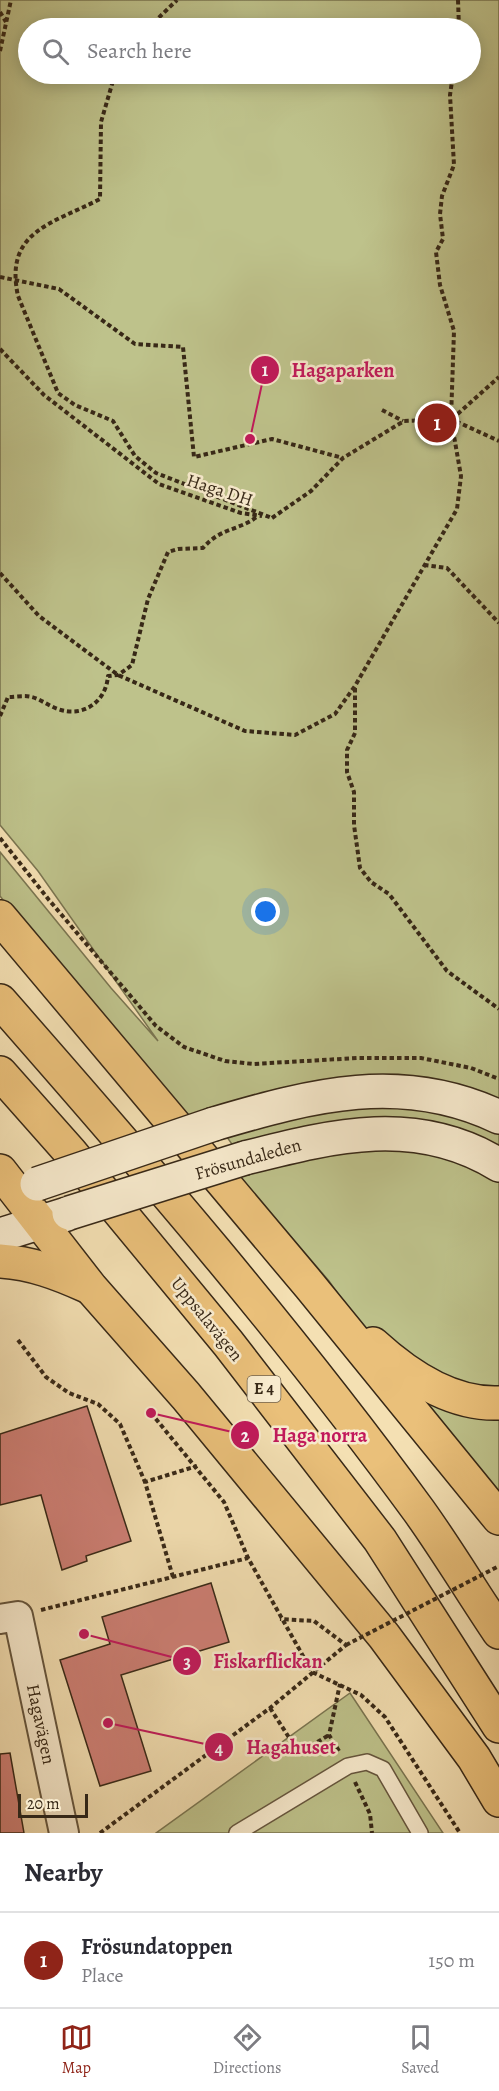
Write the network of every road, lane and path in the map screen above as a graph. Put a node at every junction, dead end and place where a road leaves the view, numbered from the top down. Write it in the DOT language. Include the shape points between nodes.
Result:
graph roads {
  1 [pos="11,0"];
  2 [pos="177,0"];
  3 [pos="458,0"];
  4 [pos="0,12"];
  5 [pos="158,18"];
  6 [pos="459,18"];
  7 [pos="6,22"];
  8 [pos="0,51"];
  9 [pos="112,84"];
  10 [pos="452,84"];
  11 [pos="0,277"];
  12 [pos="15,280"];
  13 [pos="0,349"];
  14 [pos="499,377"];
  15 [pos="382,410"];
  16 [pos="451,419"];
  17 [pos="404,421"];
  18 [pos="499,441"];
  19 [pos="344,458"];
  20 [pos="259,516"];
  21 [pos="272,518"];
  22 [pos="424,565"];
  23 [pos="0,573"];
  24 [pos="499,623"];
  25 [pos="118,675"];
  26 [pos="355,686"];
  27 [pos="0,716"];
  28 [pos="0,838"];
  29 [pos="0,917"];
  30 [pos="0,1001"];
  31 [pos="499,1009"];
  32 [pos="0,1073"];
  33 [pos="499,1079"];
  34 [pos="499,1117"];
  35 [pos="499,1165"];
  36 [pos="13,1185"];
  37 [pos="39,1223"];
  38 [pos="0,1235"];
  39 [pos="0,1261"];
  40 [pos="310,1286"];
  41 [pos="91,1288"];
  42 [pos="18,1340"];
  43 [pos="499,1404"];
  44 [pos="151,1413"];
  45 [pos="197,1466"];
  46 [pos="145,1482"];
  47 [pos="499,1518"];
  48 [pos="248,1558"];
  49 [pos="499,1566"];
  50 [pos="173,1577"];
  51 [pos="9,1617"];
  52 [pos="280,1619"];
  53 [pos="499,1632"];
  54 [pos="346,1645"];
  55 [pos="312,1672"];
  56 [pos="340,1684"];
  57 [pos="270,1708"];
  58 [pos="499,1726"];
  59 [pos="328,1735"];
  60 [pos="348,1766"];
  61 [pos="499,1800"];
  62 [pos="64,1833"];
  63 [pos="100,1833"];
  64 [pos="237,1833"];
  65 [pos="372,1833"];
  66 [pos="420,1833"];
  67 [pos="460,1833"];
  1 -- 7 [label="path"];
  2 -- 5 [label="path"];
  3 -- 6 [label="path"];
  4 -- 7 [label="path"];
  7 -- 8 [label="path"];
  9 -- 12 [label="path" via="101,122 100,199 28,237 16,256"];
  10 -- 16 [label="path" via="454,165 442,196 443,239 436,252 440,285 454,331"];
  11 -- 12 [label="path"];
  12 -- 19 [label="path" via="59,289 135,344 183,348 195,457 272,439"];
  12 -- 21 [label="path" via="58,393 113,421 135,456 156,473"];
  13 -- 20 [label="path, Haga DH" via="44,395 159,484"];
  14 -- 16 [label="path"];
  15 -- 17 [label="path"];
  16 -- 17 [label="path, Haga DH"];
  16 -- 18 [label="path"];
  16 -- 22 [label="path" via="461,476 457,510"];
  17 -- 19 [label="path, Haga DH"];
  19 -- 21 [label="path, Haga DH" via="311,491"];
  20 -- 21 [label="path, Haga DH"];
  20 -- 25 [label="path" via="246,525 213,536 203,548 168,552 148,599 132,665"];
  22 -- 24 [label="path" via="447,568"];
  22 -- 26 [label="path"];
  23 -- 25 [label="path" via="39,616"];
  25 -- 26 [label="path" via="245,731 295,735 335,714"];
  25 -- 27 [label="path" via="108,676 107,690 92,706 74,712 59,710 32,697 8,697"];
  26 -- 31 [label="path" via="355,733 347,750 347,772 354,792 360,868 371,882 389,894 447,970"];
  28 -- 33 [label="path" via="156,1026 184,1047 225,1061 253,1064 421,1058 471,1068"];
  29 -- 40 [label="highway"];
  30 -- 53 [label="highway" via="114,1130 266,1313 420,1512"];
  32 -- 58 [label="highway, Uppsalavägen / E 4" via="228,1343 380,1540"];
  34 -- 36 [label="main road, bridge" via="435,1094 390,1089 335,1093 276,1106"];
  35 -- 37 [label="main road, Frösundaleden, bridge" via="438,1139 399,1134 327,1137 245,1158"];
  36 -- 37 [label="highway"];
  37 -- 38 [label="main road, Frösundaleden"];
  37 -- 41 [label="highway"];
  39 -- 41 [label="highway" via="28,1263"];
  40 -- 43 [label="highway" via="389,1358 448,1396 477,1404"];
  40 -- 47 [label="highway"];
  41 -- 61 [label="highway" via="186,1396 384,1636 474,1758"];
  42 -- 46 [label="path" via="46,1377 69,1393 98,1404 120,1424"];
  44 -- 45 [label="path"];
  45 -- 46 [label="path"];
  45 -- 48 [label="path" via="224,1502"];
  46 -- 50 [label="path"];
  48 -- 50 [label="path"];
  48 -- 52 [label="path"];
  49 -- 54 [label="path, bridge"];
  50 -- 51 [label="path"];
  51 -- 62 [label="street, Hagavägen"];
  52 -- 54 [label="path" via="314,1621"];
  52 -- 55 [label="path"];
  54 -- 55 [label="path"];
  55 -- 56 [label="path"];
  55 -- 57 [label="path"];
  56 -- 59 [label="path"];
  56 -- 67 [label="path" via="361,1695 385,1717"];
  57 -- 59 [label="path" via="299,1753"];
  57 -- 63 [label="path"];
  59 -- 60 [label="path"];
  60 -- 64 [label="lane"];
  60 -- 65 [label="path" via="370,1814"];
  60 -- 66 [label="lane" via="367,1762 383,1769"];
}
